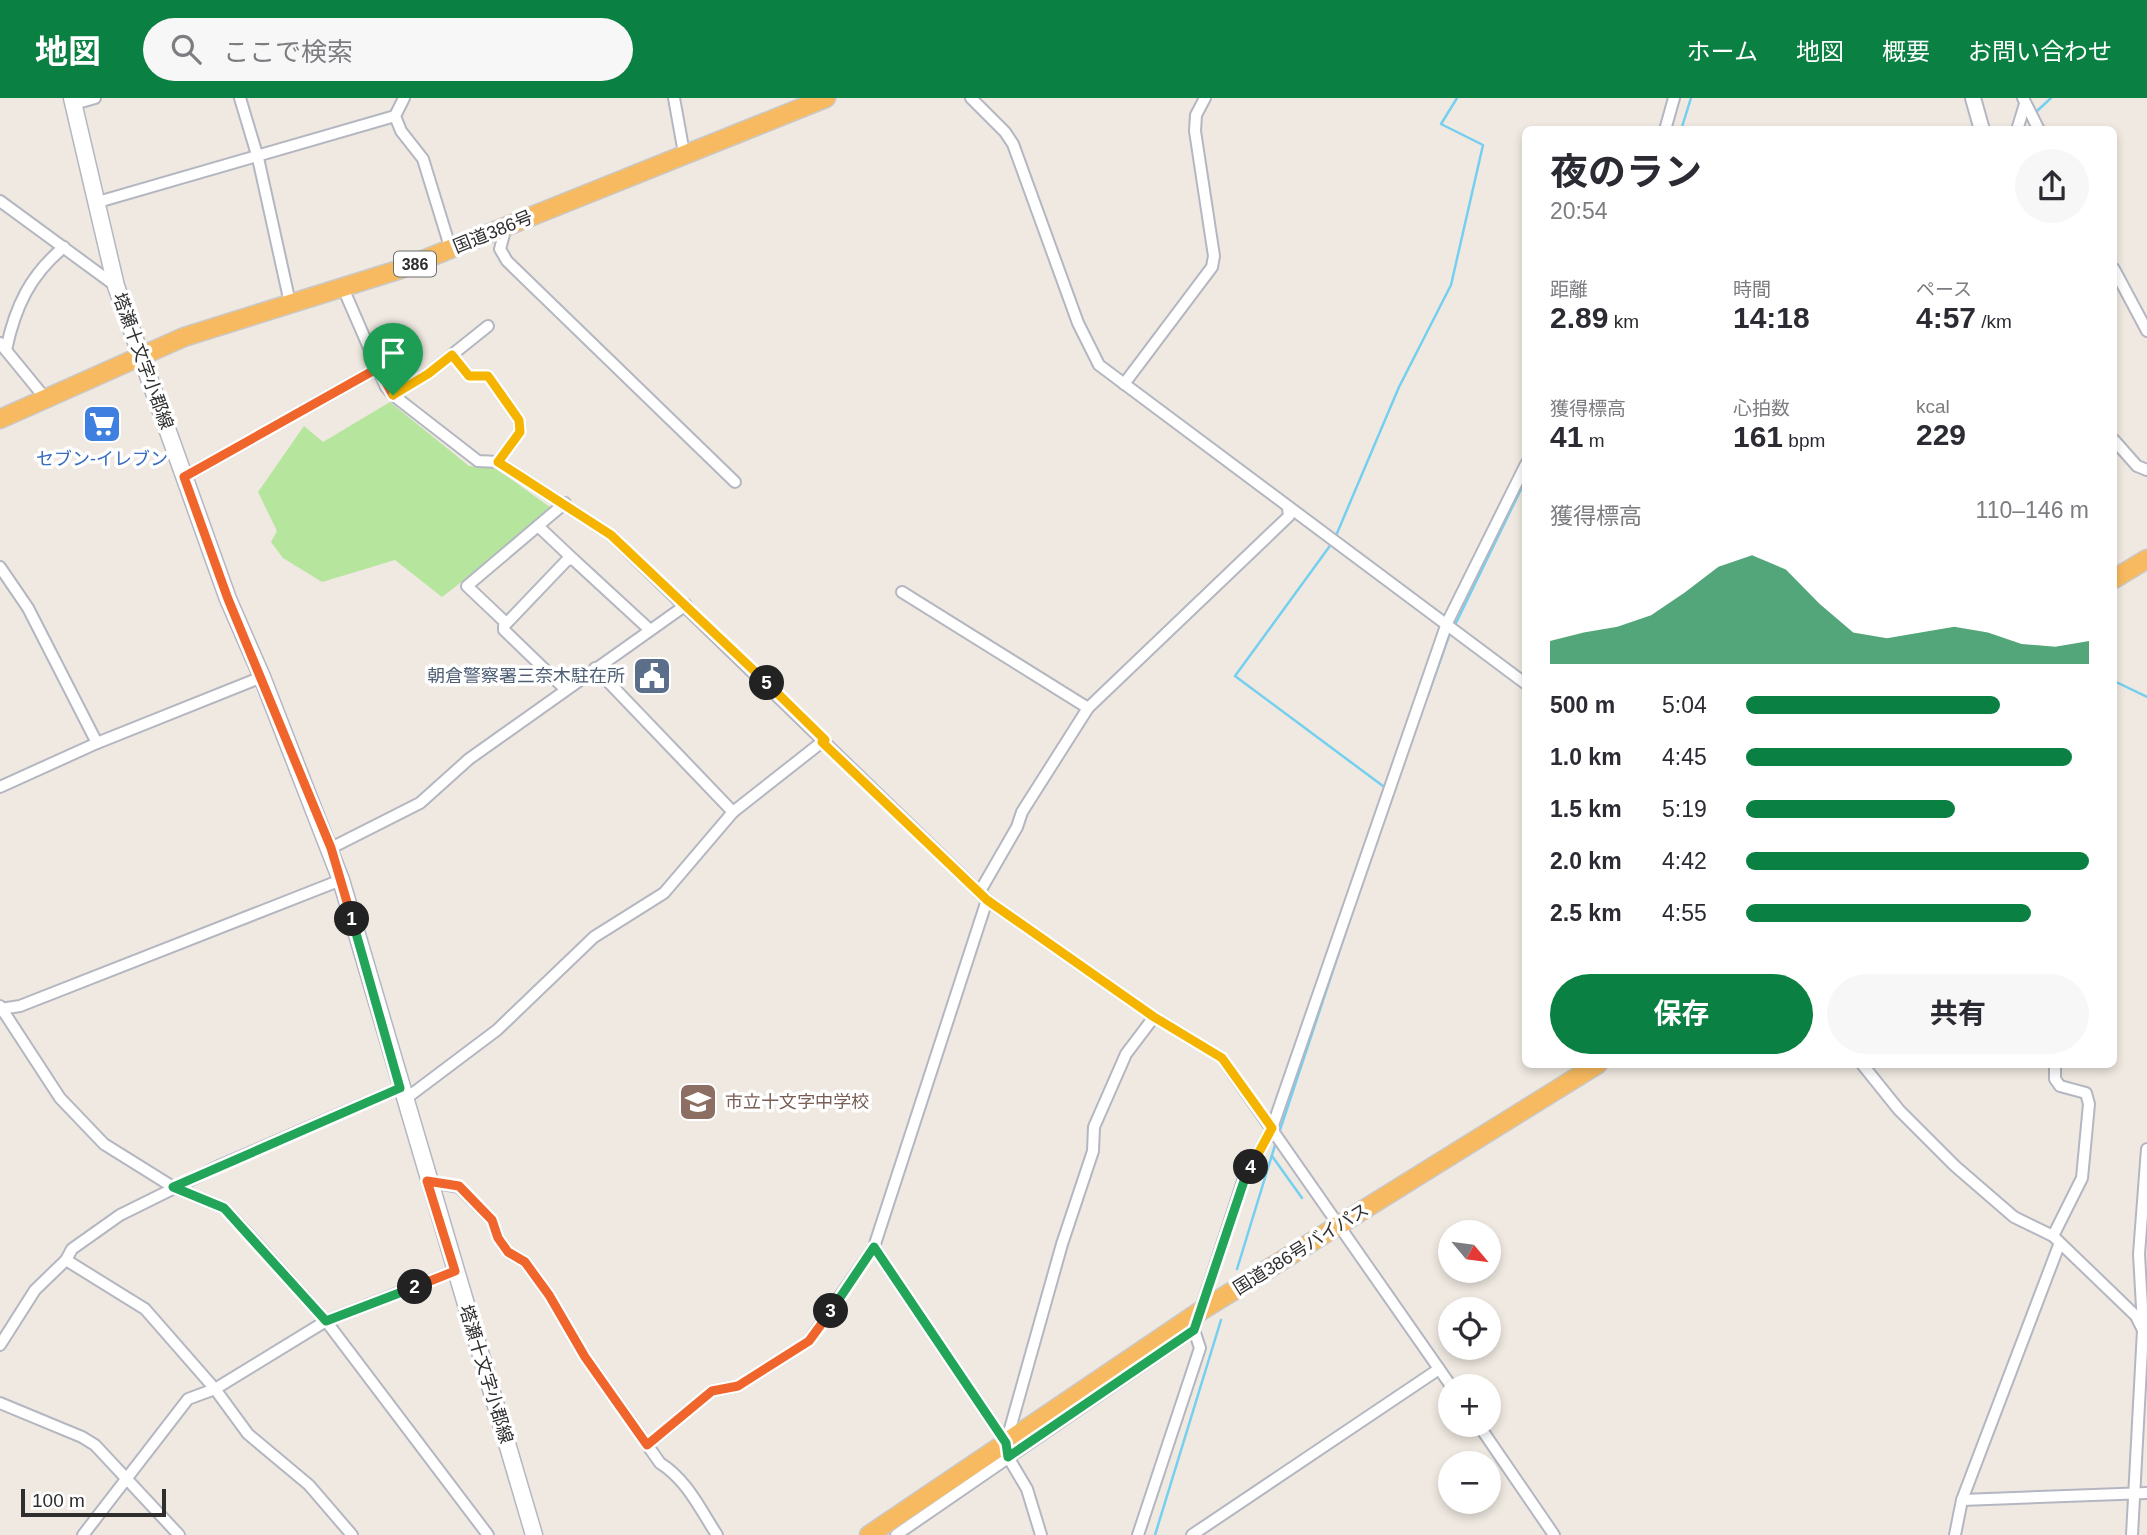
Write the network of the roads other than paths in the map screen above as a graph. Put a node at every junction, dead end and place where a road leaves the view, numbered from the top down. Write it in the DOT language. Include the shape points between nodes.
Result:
graph roads {
  1 [pos="95,98"];
  2 [pos="240,98"];
  3 [pos="404,98"];
  4 [pos="674,98"];
  5 [pos="826,98"];
  6 [pos="971,98"];
  7 [pos="1205,98"];
  8 [pos="1674,98"];
  9 [pos="1973,98"];
  10 [pos="73,101"];
  11 [pos="2024,101"];
  12 [pos="396,116"];
  13 [pos="1666,126"];
  14 [pos="1981,126"];
  15 [pos="2018,126"];
  16 [pos="2037,126"];
  17 [pos="684,153"];
  18 [pos="258,158"];
  19 [pos="0,201"];
  20 [pos="98,202"];
  21 [pos="506,227"];
  22 [pos="64,247"];
  23 [pos="451,250"];
  24 [pos="2117,275"];
  25 [pos="116,286"];
  26 [pos="343,288"];
  27 [pos="290,303"];
  28 [pos="488,326"];
  29 [pos="2147,331"];
  30 [pos="3,346"];
  31 [pos="141,354"];
  32 [pos="452,355"];
  33 [pos="378,368"];
  34 [pos="1124,384"];
  35 [pos="393,395"];
  36 [pos="45,398"];
  37 [pos="0,419"];
  38 [pos="2117,443"];
  39 [pos="498,462"];
  40 [pos="2147,470"];
  41 [pos="1522,472"];
  42 [pos="184,477"];
  43 [pos="735,482"];
  44 [pos="564,504"];
  45 [pos="1288,508"];
  46 [pos="538,526"];
  47 [pos="2147,559"];
  48 [pos="574,560"];
  49 [pos="0,567"];
  50 [pos="2117,577"];
  51 [pos="902,592"];
  52 [pos="686,605"];
  53 [pos="506,623"];
  54 [pos="1447,623"];
  55 [pos="650,630"];
  56 [pos="595,668"];
  57 [pos="262,677"];
  58 [pos="1522,681"];
  59 [pos="565,689"];
  60 [pos="1088,708"];
  61 [pos="822,742"];
  62 [pos="97,743"];
  63 [pos="0,787"];
  64 [pos="733,812"];
  65 [pos="331,848"];
  66 [pos="341,880"];
  67 [pos="983,897"];
  68 [pos="1,1008"];
  69 [pos="1154,1017"];
  70 [pos="1592,1068"];
  71 [pos="1865,1068"];
  72 [pos="2055,1068"];
  73 [pos="402,1094"];
  74 [pos="1272,1128"];
  75 [pos="2147,1149"];
  76 [pos="427,1181"];
  77 [pos="173,1187"];
  78 [pos="1340,1224"];
  79 [pos="2056,1240"];
  80 [pos="874,1247"];
  81 [pos="66,1260"];
  82 [pos="455,1271"];
  83 [pos="1199,1312"];
  84 [pos="326,1321"];
  85 [pos="1194,1330"];
  86 [pos="2143,1330"];
  87 [pos="0,1345"];
  88 [pos="1436,1371"];
  89 [pos="1439,1374"];
  90 [pos="215,1389"];
  91 [pos="0,1403"];
  92 [pos="1487,1437"];
  93 [pos="647,1445"];
  94 [pos="1007,1450"];
  95 [pos="127,1478"];
  96 [pos="2140,1493"];
  97 [pos="1962,1500"];
  98 [pos="83,1535"];
  99 [pos="179,1535"];
  100 [pos="352,1535"];
  101 [pos="488,1535"];
  102 [pos="534,1535"];
  103 [pos="717,1535"];
  104 [pos="869,1535"];
  105 [pos="896,1535"];
  106 [pos="1041,1535"];
  107 [pos="1138,1535"];
  108 [pos="1192,1535"];
  109 [pos="1554,1535"];
  110 [pos="1955,1535"];
  111 [pos="2133,1535"];
  1 -- 10 [label="street"];
  2 -- 18 [label="street"];
  3 -- 12 [label="street"];
  4 -- 17 [label="street"];
  5 -- 17 [label="highway, 国道386号 / 386"];
  6 -- 34 [label="street" via="1013,144 1078,323 1099,365"];
  7 -- 34 [label="street" via="1196,115 1195,131 1212,267"];
  8 -- 13 [label="street"];
  9 -- 14 [label="street"];
  10 -- 20 [label="main road, 塔瀬十文字小郡線"];
  11 -- 15 [label="street"];
  11 -- 16 [label="street"];
  12 -- 18 [label="street"];
  12 -- 23 [label="street" via="401,131 423,159"];
  17 -- 21 [label="highway, 国道386号 / 386"];
  18 -- 20 [label="street"];
  18 -- 27 [label="street"];
  19 -- 22 [label="street"];
  20 -- 25 [label="main road, 塔瀬十文字小郡線"];
  21 -- 23 [label="highway, 国道386号 / 386"];
  21 -- 43 [label="street" via="500,249 507,261"];
  22 -- 25 [label="street"];
  22 -- 30 [label="street" via="32,278"];
  23 -- 26 [label="highway, 国道386号 / 386"];
  24 -- 29 [label="street"];
  25 -- 31 [label="main road, 塔瀬十文字小郡線"];
  26 -- 27 [label="highway, 国道386号 / 386"];
  26 -- 33 [label="street"];
  27 -- 31 [label="highway, 国道386号 / 386"];
  28 -- 32 [label="street"];
  30 -- 36 [label="street"];
  31 -- 36 [label="highway, 国道386号 / 386"];
  31 -- 42 [label="main road, 塔瀬十文字小郡線"];
  32 -- 35 [label="street"];
  32 -- 39 [label="street" via="469,376 488,376 519,420 520,432"];
  33 -- 35 [label="street"];
  33 -- 42 [label="street"];
  34 -- 45 [label="street"];
  35 -- 39 [label="street" via="478,461"];
  36 -- 37 [label="highway, 国道386号 / 386"];
  38 -- 40 [label="street" via="2137,466"];
  39 -- 44 [label="street"];
  41 -- 54 [label="street"];
  42 -- 57 [label="main road, 塔瀬十文字小郡線"];
  44 -- 46 [label="street"];
  44 -- 52 [label="street" via="611,535"];
  45 -- 54 [label="street"];
  45 -- 60 [label="street" via="1289,516"];
  46 -- 48 [label="street"];
  46 -- 53 [label="street" via="467,586"];
  47 -- 50 [label="highway"];
  48 -- 53 [label="street" via="568,559"];
  48 -- 55 [label="street"];
  49 -- 62 [label="street" via="28,608"];
  51 -- 60 [label="street"];
  52 -- 55 [label="street"];
  52 -- 61 [label="street" via="825,740"];
  53 -- 59 [label="street" via="503,630"];
  54 -- 58 [label="street"];
  54 -- 74 [label="street"];
  55 -- 56 [label="street"];
  56 -- 59 [label="street"];
  56 -- 64 [label="street"];
  57 -- 62 [label="street"];
  57 -- 65 [label="main road, 塔瀬十文字小郡線"];
  59 -- 65 [label="street" via="469,759 420,803"];
  60 -- 67 [label="street" via="1022,812"];
  61 -- 64 [label="street"];
  61 -- 67 [label="street"];
  62 -- 63 [label="street"];
  64 -- 73 [label="street" via="664,893 594,937 497,1030"];
  65 -- 66 [label="main road, 塔瀬十文字小郡線"];
  66 -- 68 [label="street" via="20,1006"];
  66 -- 73 [label="main road, 塔瀬十文字小郡線"];
  67 -- 69 [label="street"];
  67 -- 80 [label="street"];
  68 -- 77 [label="street" via="82,1122 104,1144"];
  69 -- 74 [label="street" via="1222,1058"];
  69 -- 94 [label="street" via="1126,1054 1094,1127 1093,1152 1062,1244"];
  70 -- 78 [label="highway, 国道386号バイパス"];
  71 -- 79 [label="street" via="1955,1166 2014,1217"];
  72 -- 79 [label="street" via="2060,1086 2086,1093 2088,1104 2082,1178"];
  73 -- 76 [label="main road, 塔瀬十文字小郡線"];
  73 -- 77 [label="street"];
  74 -- 78 [label="street"];
  74 -- 83 [label="street" via="1244,1181"];
  75 -- 86 [label="street" via="2139,1254"];
  76 -- 82 [label="main road, 塔瀬十文字小郡線"];
  76 -- 93 [label="street" via="459,1186 492,1220 498,1238 508,1252 525,1262 549,1295 579,1349"];
  77 -- 81 [label="street" via="96,1231 72,1249"];
  77 -- 84 [label="street" via="224,1208"];
  78 -- 83 [label="highway, 国道386号バイパス"];
  78 -- 88 [label="street"];
  79 -- 86 [label="street" via="2136,1316"];
  79 -- 97 [label="street"];
  80 -- 93 [label="street" via="809,1341 738,1386 712,1391"];
  80 -- 94 [label="street"];
  81 -- 87 [label="street" via="35,1290"];
  81 -- 90 [label="street" via="145,1309"];
  82 -- 84 [label="street"];
  82 -- 102 [label="main road, 塔瀬十文字小郡線"];
  83 -- 85 [label="street"];
  83 -- 94 [label="highway, 国道386号バイパス"];
  84 -- 90 [label="street"];
  84 -- 101 [label="street"];
  85 -- 94 [label="street"];
  85 -- 107 [label="street" via="1199,1348"];
  86 -- 96 [label="street"];
  88 -- 89 [label="street"];
  88 -- 108 [label="street"];
  90 -- 95 [label="street" via="188,1399"];
  90 -- 100 [label="street" via="248,1434 309,1485"];
  91 -- 95 [label="street" via="82,1437"];
  92 -- 109 [label="street"];
  93 -- 103 [label="street" via="694,1497"];
  94 -- 104 [label="highway, 国道386号バイパス"];
  94 -- 105 [label="street"];
  94 -- 106 [label="street" via="1027,1489"];
  95 -- 98 [label="street"];
  95 -- 99 [label="street"];
  96 -- 97 [label="street"];
  96 -- 111 [label="street"];
  97 -- 110 [label="street"];
}
